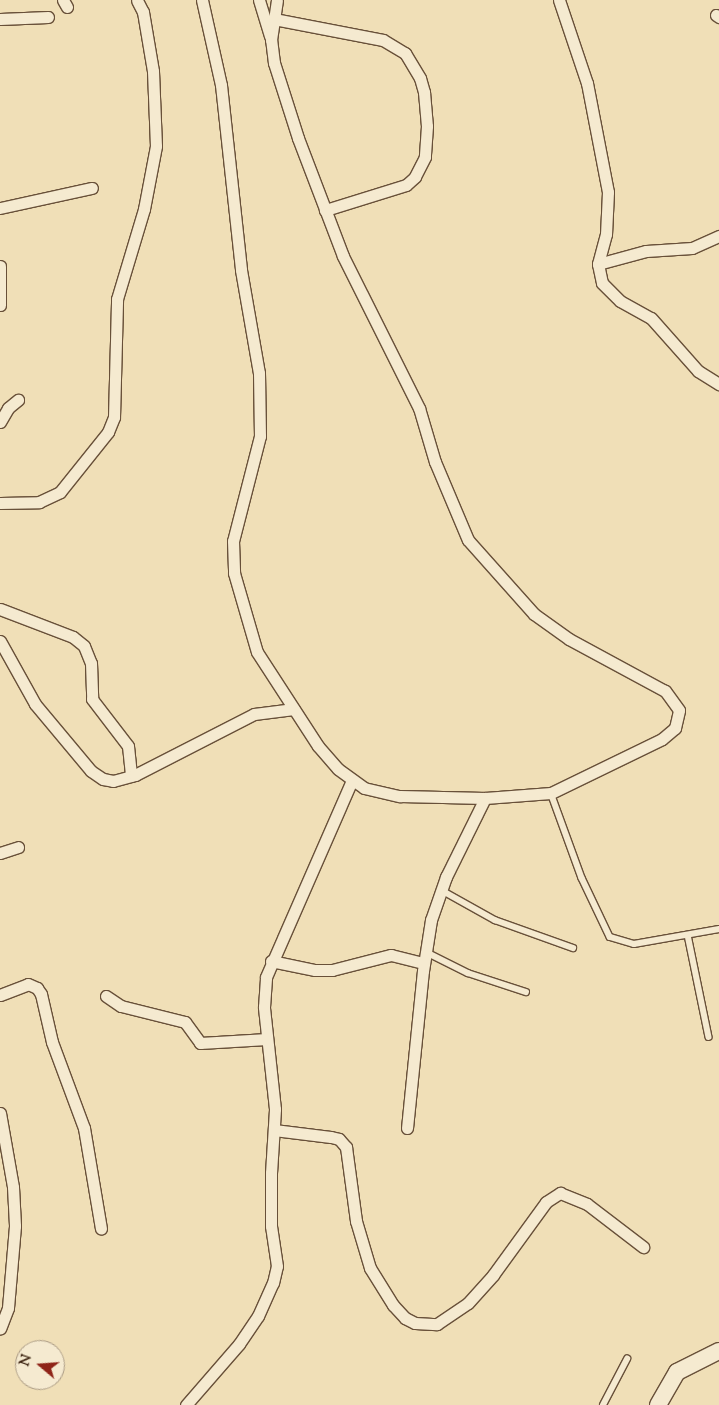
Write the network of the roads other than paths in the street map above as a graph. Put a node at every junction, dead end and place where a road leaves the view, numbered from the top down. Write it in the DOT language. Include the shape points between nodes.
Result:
graph roads {
  1 [pos="137,0"];
  2 [pos="202,0"];
  3 [pos="259,0"];
  4 [pos="277,0"];
  5 [pos="559,0"];
  6 [pos="48,16"];
  7 [pos="0,19"];
  8 [pos="274,19"];
  9 [pos="271,40"];
  10 [pos="92,188"];
  11 [pos="0,208"];
  12 [pos="325,210"];
  13 [pos="719,236"];
  14 [pos="598,264"];
  15 [pos="0,266"];
  16 [pos="0,306"];
  17 [pos="719,384"];
  18 [pos="18,400"];
  19 [pos="0,422"];
  20 [pos="0,503"];
  21 [pos="0,609"];
  22 [pos="0,641"];
  23 [pos="294,709"];
  24 [pos="131,776"];
  25 [pos="352,780"];
  26 [pos="551,793"];
  27 [pos="485,798"];
  28 [pos="18,847"];
  29 [pos="0,853"];
  30 [pos="441,890"];
  31 [pos="719,929"];
  32 [pos="688,935"];
  33 [pos="573,948"];
  34 [pos="425,957"];
  35 [pos="271,961"];
  36 [pos="526,992"];
  37 [pos="0,995"];
  38 [pos="106,996"];
  39 [pos="710,1037"];
  40 [pos="267,1039"];
  41 [pos="0,1113"];
  42 [pos="407,1128"];
  43 [pos="274,1130"];
  44 [pos="101,1229"];
  45 [pos="643,1247"];
  46 [pos="0,1329"];
  47 [pos="719,1351"];
  48 [pos="627,1360"];
  49 [pos="186,1405"];
  50 [pos="603,1405"];
  51 [pos="658,1405"];
  1 -- 20 [label="street" via="143,12 153,71 156,146 144,209 117,299 114,417 108,432 60,492 39,502"];
  2 -- 23 [label="street" via="221,85 241,270 259,373 262,420 233,541 234,573 257,652"];
  3 -- 9 [label="street"];
  4 -- 8 [label="street"];
  5 -- 14 [label="street" via="587,83 608,192 606,234"];
  6 -- 7 [label="street"];
  8 -- 9 [label="street"];
  8 -- 12 [label="street" via="383,40 405,53 420,78 424,92 425,157 415,177 406,185"];
  9 -- 12 [label="street" via="274,63"];
  10 -- 11 [label="street"];
  12 -- 26 [label="street" via="343,256 419,408 435,462 468,540 534,614 569,638 666,691 676,702 679,718 675,728 662,739"];
  13 -- 14 [label="street" via="692,248 646,251"];
  14 -- 17 [label="street" via="602,283 608,292 651,318 698,371"];
  15 -- 16 [label="street"];
  18 -- 19 [label="street" via="8,408"];
  21 -- 24 [label="street" via="72,637 84,646 91,664 92,699 128,746"];
  22 -- 24 [label="street" via="35,704 91,771 113,781"];
  23 -- 24 [label="street" via="254,714 209,740"];
  23 -- 25 [label="street" via="318,746"];
  25 -- 27 [label="street" via="375,792 400,796"];
  25 -- 35 [label="street" via="301,902"];
  26 -- 27 [label="street"];
  26 -- 32 [label="lane" via="582,878 610,938 634,944"];
  27 -- 30 [label="street"];
  28 -- 29 [label="street"];
  30 -- 33 [label="lane" via="495,920"];
  30 -- 34 [label="street" via="431,920"];
  31 -- 32 [label="lane"];
  32 -- 39 [label="lane"];
  34 -- 35 [label="street" via="391,954 332,970"];
  34 -- 36 [label="lane"];
  34 -- 42 [label="street"];
  35 -- 40 [label="street" via="264,991"];
  37 -- 44 [label="street" via="28,984 41,994 52,1042 84,1128"];
  38 -- 40 [label="street" via="121,1006 185,1022 200,1043"];
  40 -- 43 [label="street" via="274,1093"];
  41 -- 46 [label="street" via="13,1186 15,1226 8,1308"];
  43 -- 45 [label="street" via="339,1139 346,1147 356,1221 370,1268 393,1306 415,1323 437,1324 468,1303 546,1202 560,1193 587,1204"];
  43 -- 49 [label="street" via="271,1226 277,1266 273,1283 258,1316 239,1344"];
  47 -- 51 [label="street" via="677,1372"];
  48 -- 50 [label="lane"];
}
